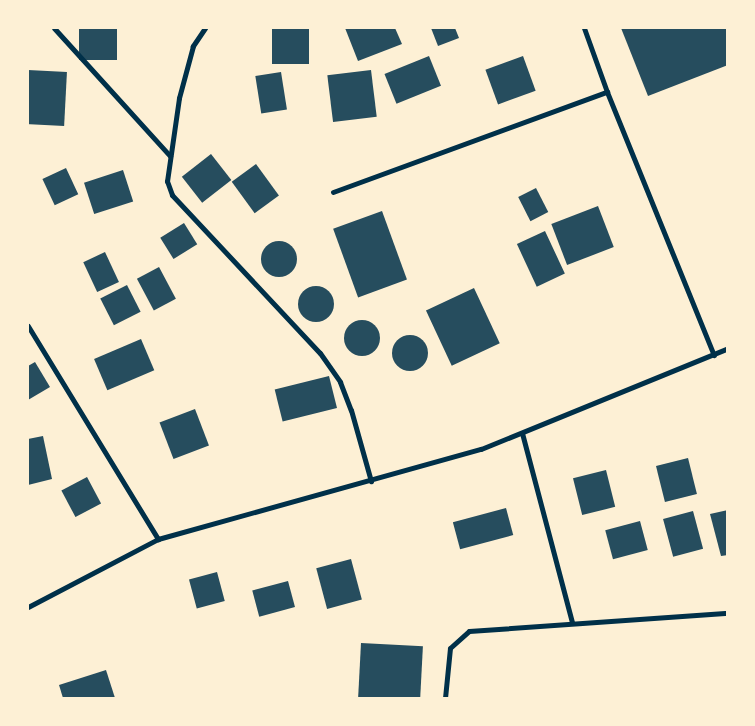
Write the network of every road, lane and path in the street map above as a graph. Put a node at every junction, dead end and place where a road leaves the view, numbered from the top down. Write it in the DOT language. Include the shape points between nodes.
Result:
graph roads {
  1 [pos="54,28"];
  2 [pos="205,28"];
  3 [pos="584,28"];
  4 [pos="607,92"];
  5 [pos="170,156"];
  6 [pos="333,192"];
  7 [pos="28,326"];
  8 [pos="728,348"];
  9 [pos="714,355"];
  10 [pos="522,433"];
  11 [pos="371,481"];
  12 [pos="158,539"];
  13 [pos="28,607"];
  14 [pos="728,613"];
  15 [pos="572,622"];
  16 [pos="445,698"];
  1 -- 5 [label="street"];
  2 -- 5 [label="street" via="193,46 185,70"];
  3 -- 4 [label="street"];
  4 -- 6 [label="street"];
  4 -- 9 [label="street"];
  5 -- 11 [label="street" via="167,181 172,194 320,353 340,382"];
  7 -- 12 [label="street"];
  8 -- 9 [label="street"];
  9 -- 10 [label="street"];
  10 -- 11 [label="street" via="481,449"];
  10 -- 15 [label="street"];
  11 -- 12 [label="street"];
  12 -- 13 [label="street"];
  14 -- 15 [label="street"];
  15 -- 16 [label="street" via="470,631 450,648"];
}
